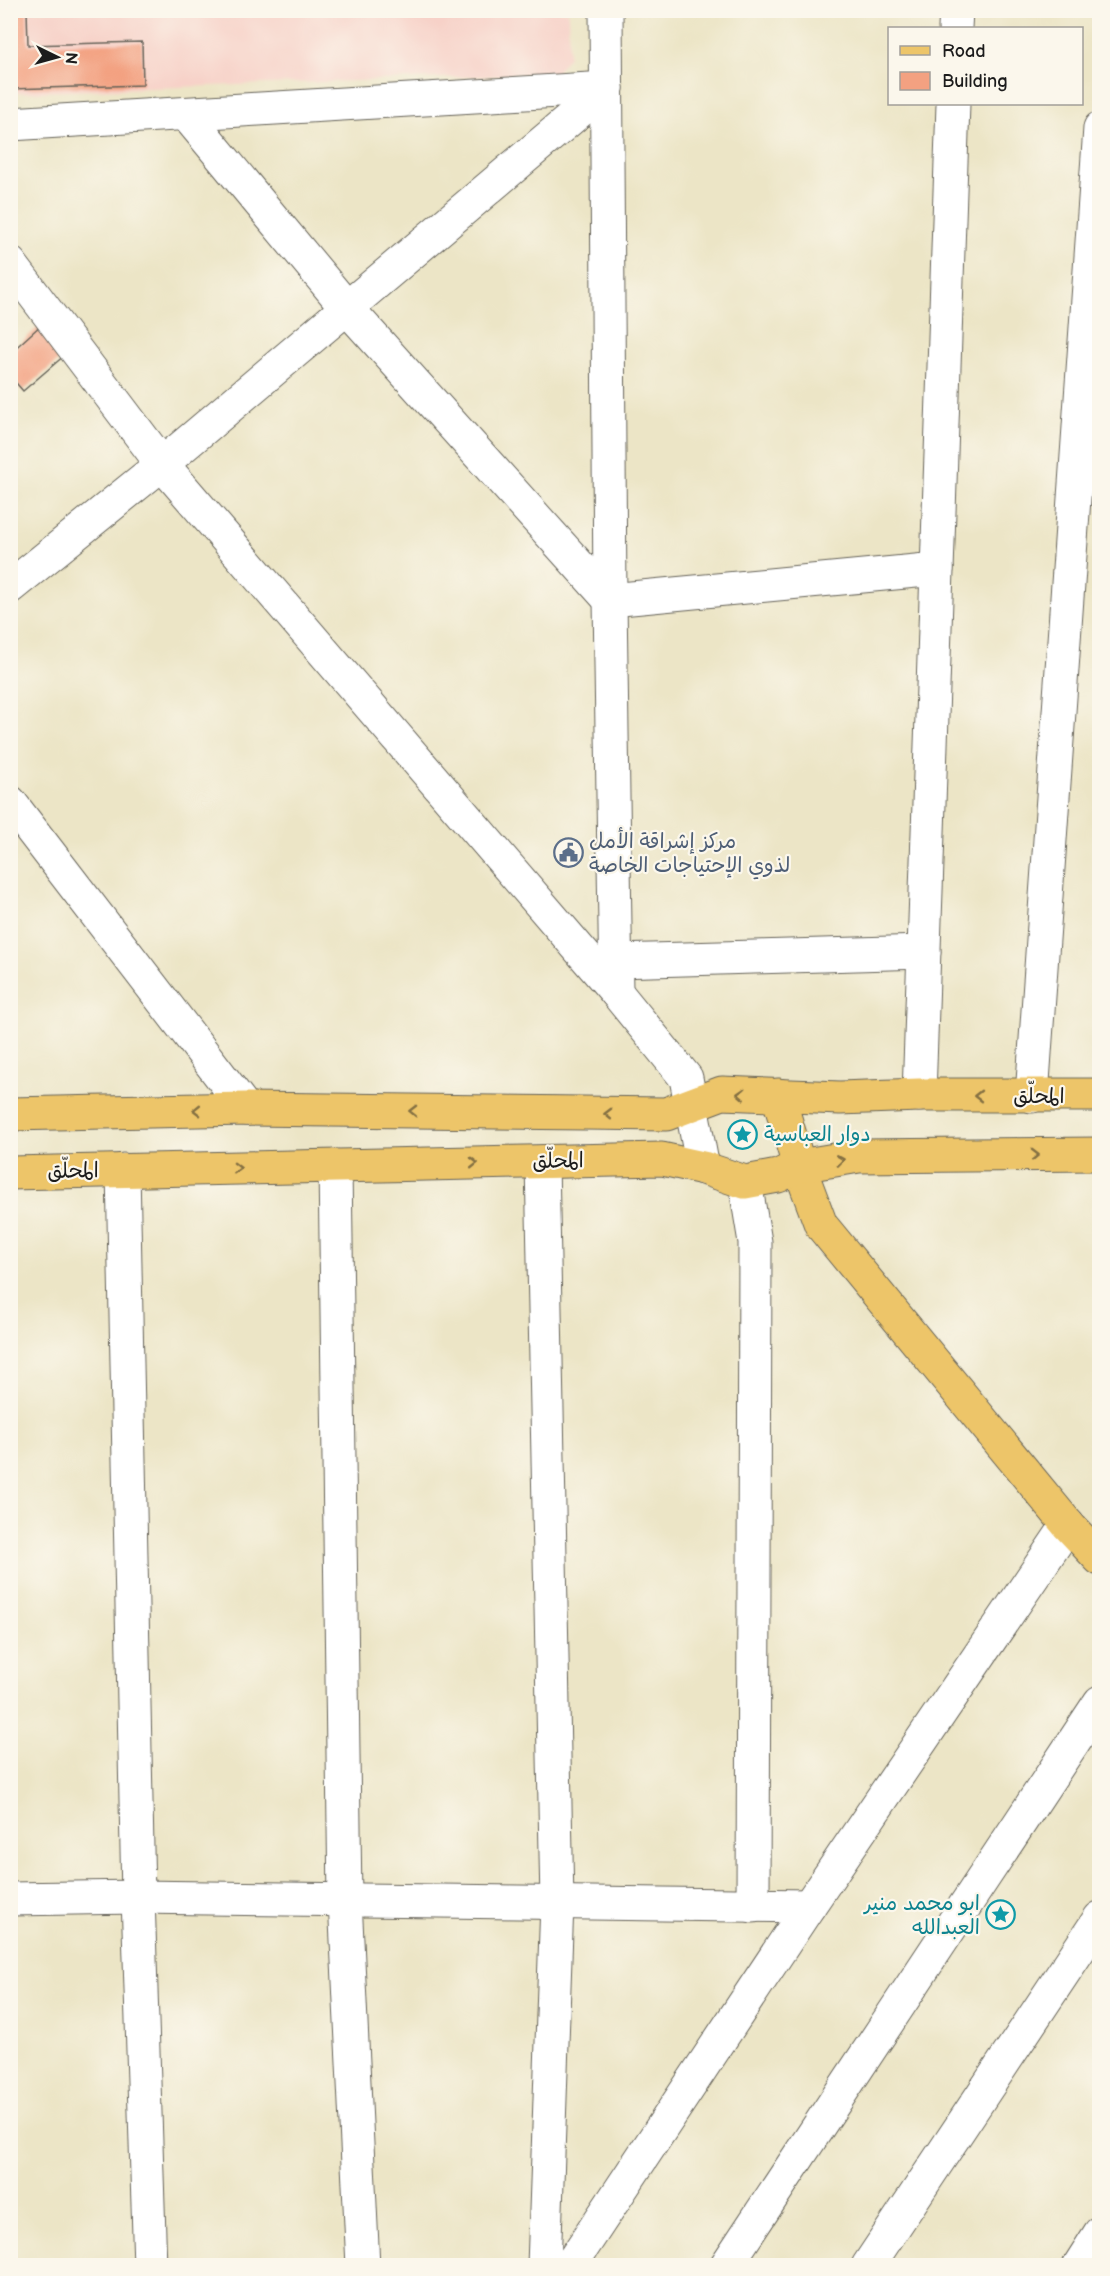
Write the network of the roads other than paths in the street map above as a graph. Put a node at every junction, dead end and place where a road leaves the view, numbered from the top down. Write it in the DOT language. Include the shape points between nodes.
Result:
graph roads {
  1 [pos="606,10"];
  2 [pos="956,10"];
  3 [pos="955,27"];
  4 [pos="607,88"];
  5 [pos="953,105"];
  6 [pos="186,114"];
  7 [pos="10,124"];
  8 [pos="1100,128"];
  9 [pos="10,263"];
  10 [pos="347,308"];
  11 [pos="162,464"];
  12 [pos="937,569"];
  13 [pos="10,587"];
  14 [pos="610,600"];
  15 [pos="10,802"];
  16 [pos="924,952"];
  17 [pos="616,977"];
  18 [pos="778,1095"];
  19 [pos="919,1095"];
  20 [pos="1100,1095"];
  21 [pos="1032,1096"];
  22 [pos="692,1104"];
  23 [pos="246,1109"];
  24 [pos="10,1114"];
  25 [pos="1100,1154"];
  26 [pos="542,1162"];
  27 [pos="335,1166"];
  28 [pos="799,1166"];
  29 [pos="703,1167"];
  30 [pos="123,1170"];
  31 [pos="10,1173"];
  32 [pos="745,1182"];
  33 [pos="1068,1525"];
  34 [pos="1100,1559"];
  35 [pos="1100,1702"];
  36 [pos="138,1897"];
  37 [pos="10,1899"];
  38 [pos="345,1900"];
  39 [pos="557,1903"];
  40 [pos="753,1906"];
  41 [pos="809,1906"];
  42 [pos="1100,1918"];
  43 [pos="1100,2233"];
  44 [pos="150,2265"];
  45 [pos="363,2265"];
  46 [pos="544,2265"];
  47 [pos="570,2265"];
  48 [pos="726,2265"];
  49 [pos="868,2265"];
  50 [pos="1079,2265"];
  1 -- 4 [label="street"];
  2 -- 3 [label="street"];
  4 -- 6 [label="street"];
  4 -- 10 [label="street"];
  4 -- 14 [label="street"];
  5 -- 12 [label="street"];
  6 -- 7 [label="street"];
  6 -- 10 [label="street"];
  8 -- 21 [label="street"];
  9 -- 11 [label="street"];
  10 -- 11 [label="street"];
  10 -- 14 [label="street"];
  11 -- 13 [label="street"];
  11 -- 17 [label="street"];
  12 -- 14 [label="street"];
  12 -- 16 [label="street"];
  14 -- 17 [label="street"];
  15 -- 23 [label="street"];
  16 -- 17 [label="street"];
  16 -- 19 [label="street"];
  17 -- 22 [label="street" via="686,1078"];
  18 -- 19 [label="main road, المحلّق"];
  18 -- 22 [label="main road, المحلّق, one-way" via="722,1093"];
  18 -- 28 [label="main road"];
  21 -- 19 [label="main road, المحلّق, one-way"];
  20 -- 21 [label="main road, المحلّق"];
  22 -- 23 [label="main road, المحلّق, one-way" via="666,1114"];
  22 -- 29 [label="street"];
  23 -- 24 [label="main road, المحلّق, one-way"];
  28 -- 25 [label="main road, المحلّق, one-way" via="859,1156"];
  27 -- 26 [label="main road, المحلّق, one-way"];
  26 -- 29 [label="main road, المحلّق" via="662,1159"];
  26 -- 39 [label="street"];
  30 -- 27 [label="main road, المحلّق, one-way"];
  27 -- 38 [label="street"];
  28 -- 32 [label="main road, المحلّق" via="778,1176"];
  28 -- 33 [label="main road" via="820,1225"];
  29 -- 32 [label="main road, المحلّق"];
  30 -- 31 [label="main road, المحلّق"];
  30 -- 36 [label="street"];
  32 -- 40 [label="street" via="755,1242"];
  33 -- 34 [label="main road"];
  33 -- 41 [label="street"];
  35 -- 48 [label="street"];
  36 -- 37 [label="street"];
  36 -- 38 [label="street"];
  36 -- 44 [label="street"];
  38 -- 39 [label="street"];
  38 -- 45 [label="street"];
  39 -- 40 [label="street"];
  39 -- 46 [label="street"];
  40 -- 41 [label="street"];
  41 -- 47 [label="street"];
  42 -- 49 [label="street"];
  43 -- 50 [label="street"];
}
